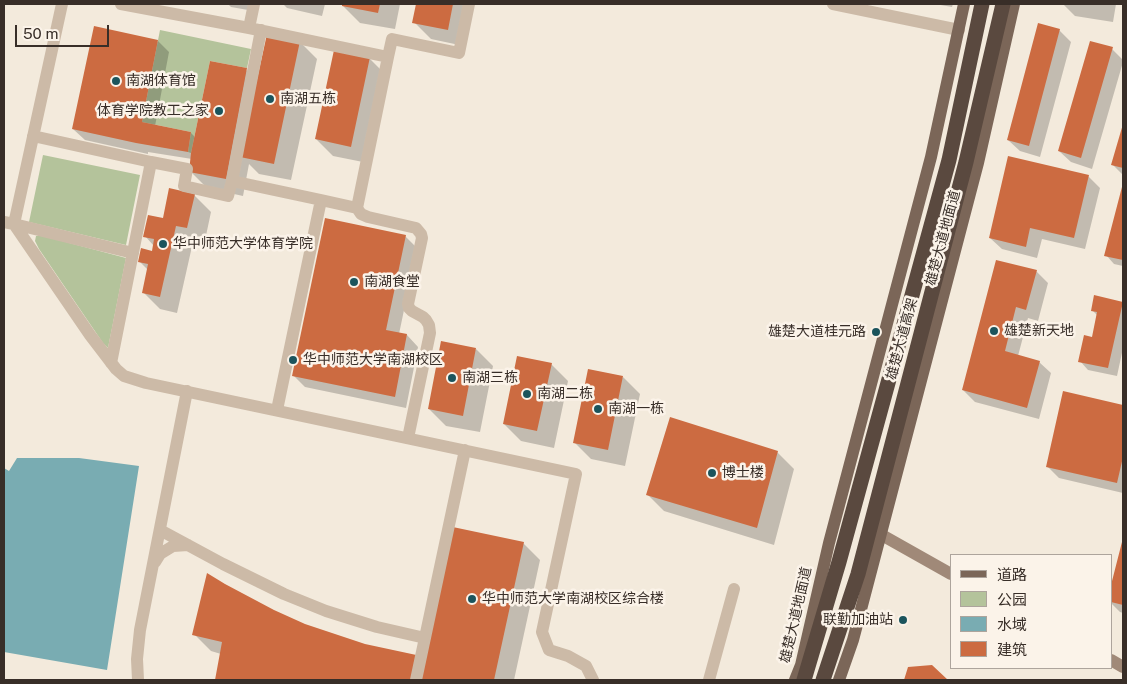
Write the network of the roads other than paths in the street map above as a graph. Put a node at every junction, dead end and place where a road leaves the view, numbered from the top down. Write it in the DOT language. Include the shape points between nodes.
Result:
graph roads {
  1 [pos="62,4"];
  2 [pos="121,4"];
  3 [pos="254,4"];
  4 [pos="469,4"];
  5 [pos="833,4"];
  6 [pos="964,4"];
  7 [pos="982,4"];
  8 [pos="1006,5"];
  9 [pos="255,29"];
  10 [pos="959,30"];
  11 [pos="388,57"];
  12 [pos="33,136"];
  13 [pos="152,162"];
  14 [pos="232,181"];
  15 [pos="322,200"];
  16 [pos="358,208"];
  17 [pos="9,223"];
  18 [pos="133,253"];
  19 [pos="111,363"];
  20 [pos="187,391"];
  21 [pos="277,410"];
  22 [pos="408,438"];
  23 [pos="464,450"];
  24 [pos="160,530"];
  25 [pos="880,534"];
  26 [pos="188,545"];
  27 [pos="153,563"];
  28 [pos="950,573"];
  29 [pos="734,589"];
  30 [pos="424,638"];
  31 [pos="1112,661"];
  32 [pos="1123,667"];
  33 [pos="138,680"];
  34 [pos="416,680"];
  35 [pos="593,680"];
  36 [pos="709,680"];
  37 [pos="796,680"];
  38 [pos="804,680"];
  39 [pos="824,680"];
  40 [pos="840,680"];
  1 -- 12 [label="street"];
  2 -- 9 [label="street"];
  3 -- 9 [label="street"];
  4 -- 11 [label="street" via="459,53 392,39"];
  5 -- 10 [label="street"];
  6 -- 10 [label="main road, 雄楚大道地面道"];
  7 -- 38 [label="highway, 雄楚大道高架" via="949,160"];
  8 -- 25 [label="main road, 雄楚大道地面道" via="978,163"];
  8 -- 39 [label="highway, 雄楚大道高架" via="863,554"];
  9 -- 11 [label="street"];
  9 -- 14 [label="street"];
  10 -- 37 [label="main road, 雄楚大道地面道" via="931,157 828,543"];
  11 -- 16 [label="street"];
  12 -- 13 [label="street"];
  12 -- 17 [label="street"];
  13 -- 14 [label="street" via="187,169 184,186 228,196"];
  13 -- 18 [label="street"];
  14 -- 15 [label="street"];
  15 -- 16 [label="street"];
  15 -- 21 [label="street"];
  16 -- 22 [label="street" via="368,217 416,228 422,238 408,304 412,311 423,317 430,329"];
  17 -- 18 [label="street"];
  17 -- 19 [label="street"];
  18 -- 19 [label="street"];
  19 -- 20 [label="street" via="124,376"];
  20 -- 21 [label="street"];
  20 -- 24 [label="street"];
  21 -- 22 [label="street"];
  22 -- 23 [label="street"];
  23 -- 30 [label="street"];
  23 -- 35 [label="street" via="576,474 564,502 542,632 550,650 586,666"];
  24 -- 26 [label="street"];
  24 -- 27 [label="street"];
  25 -- 28 [label="street"];
  25 -- 40 [label="main road, 雄楚大道地面道"];
  26 -- 27 [label="street" via="173,546"];
  26 -- 30 [label="street" via="284,594 319,608"];
  27 -- 33 [label="street" via="140,630"];
  29 -- 36 [label="street"];
  30 -- 34 [label="street"];
  31 -- 32 [label="street"];
}
